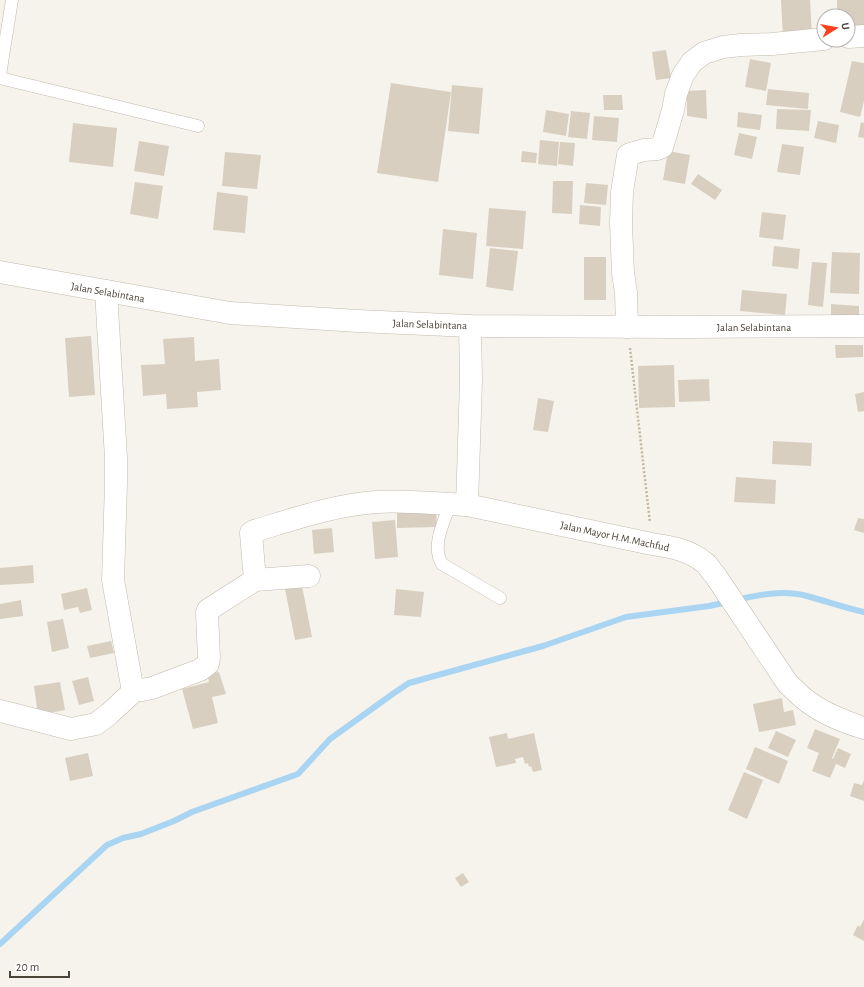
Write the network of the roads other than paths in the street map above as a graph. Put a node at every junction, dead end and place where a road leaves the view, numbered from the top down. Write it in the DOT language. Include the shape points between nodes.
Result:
graph roads {
  1 [pos="12,0"];
  2 [pos="816,40"];
  3 [pos="0,75"];
  4 [pos="0,78"];
  5 [pos="198,126"];
  6 [pos="0,272"];
  7 [pos="106,292"];
  8 [pos="470,326"];
  9 [pos="864,326"];
  10 [pos="627,327"];
  11 [pos="459,505"];
  12 [pos="309,576"];
  13 [pos="255,580"];
  14 [pos="500,598"];
  15 [pos="136,690"];
  16 [pos="0,711"];
  17 [pos="864,728"];
  1 -- 3 [label="lane"];
  2 -- 10 [label="street" via="723,47 704,53 692,62 683,75 662,147 628,156 620,223"];
  4 -- 5 [label="lane"];
  6 -- 7 [label="street, Jalan Selabintana"];
  7 -- 8 [label="street, Jalan Selabintana" via="230,313"];
  7 -- 15 [label="street" via="116,458 113,580 132,686"];
  8 -- 10 [label="street, Jalan Selabintana"];
  8 -- 11 [label="street" via="471,381"];
  9 -- 10 [label="street, Jalan Selabintana"];
  11 -- 13 [label="street, Jalan Mayor H.M.Machfud" via="384,502 345,506 254,531 251,534"];
  11 -- 14 [label="lane" via="438,539 439,559 442,564"];
  11 -- 17 [label="street, Jalan Mayor H.M.Machfud" via="676,548 692,554 705,563 715,575 788,684 818,708"];
  12 -- 13 [label="street"];
  13 -- 15 [label="street" via="208,610 208,664 200,670 152,688"];
  15 -- 16 [label="street" via="96,724 71,729"];
}
